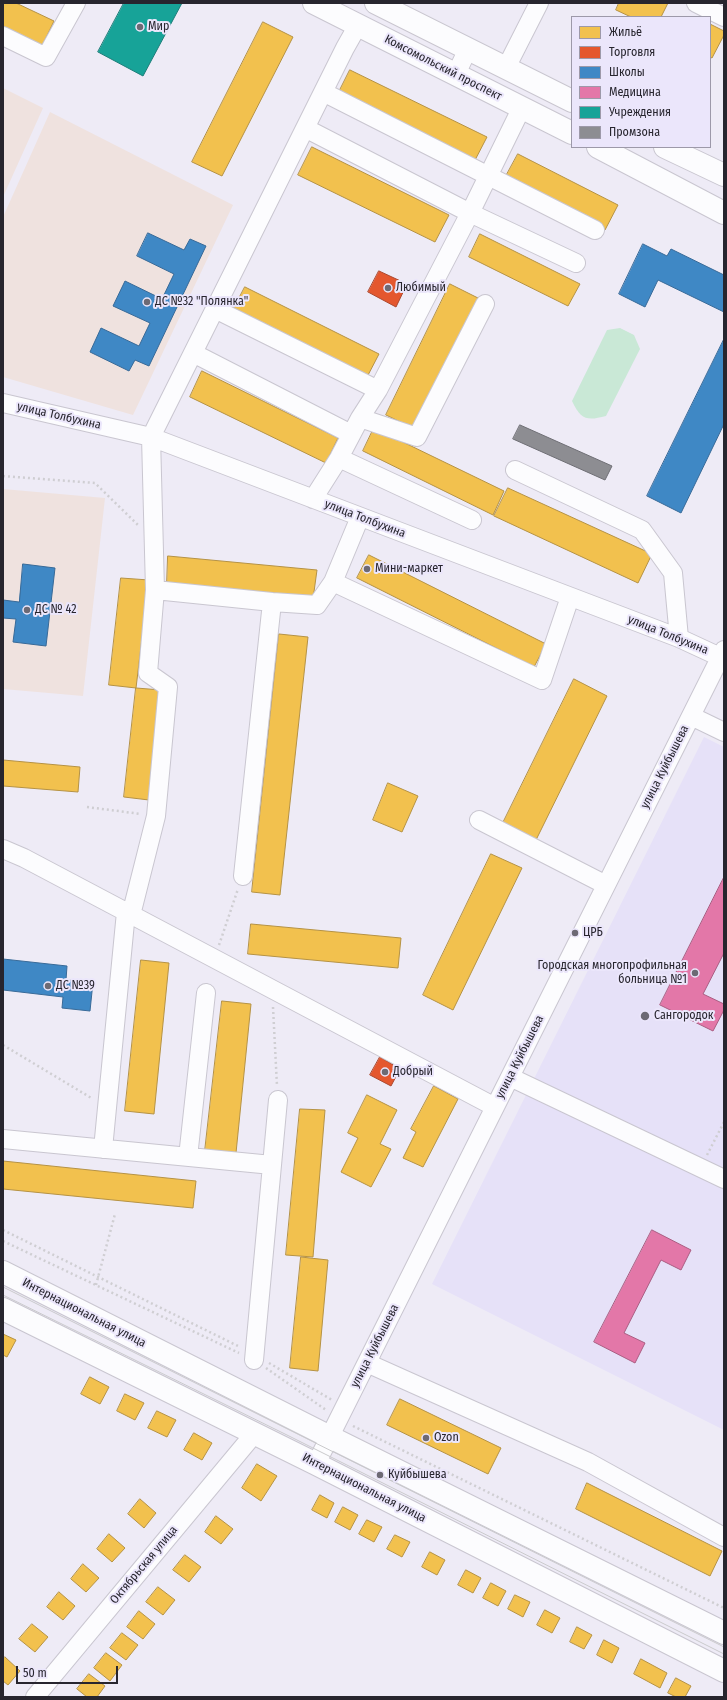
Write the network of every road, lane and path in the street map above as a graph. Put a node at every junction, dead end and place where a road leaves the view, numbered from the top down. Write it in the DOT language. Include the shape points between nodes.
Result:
graph roads {
  1 [pos="76,3"];
  2 [pos="316,3"];
  3 [pos="376,3"];
  4 [pos="539,3"];
  5 [pos="696,3"];
  6 [pos="724,17"];
  7 [pos="358,25"];
  8 [pos="3,36"];
  9 [pos="468,49"];
  10 [pos="506,68"];
  11 [pos="456,74"];
  12 [pos="323,92"];
  13 [pos="571,100"];
  14 [pos="522,107"];
  15 [pos="305,128"];
  16 [pos="571,132"];
  17 [pos="600,148"];
  18 [pos="667,148"];
  19 [pos="724,175"];
  20 [pos="488,177"];
  21 [pos="470,213"];
  22 [pos="724,213"];
  23 [pos="595,230"];
  24 [pos="576,263"];
  25 [pos="485,304"];
  26 [pos="215,309"];
  27 [pos="193,353"];
  28 [pos="378,390"];
  29 [pos="3,403"];
  30 [pos="360,418"];
  31 [pos="351,434"];
  32 [pos="151,437"];
  33 [pos="339,458"];
  34 [pos="515,470"];
  35 [pos="3,476"];
  36 [pos="313,499"];
  37 [pos="360,517"];
  38 [pos="472,520"];
  39 [pos="154,540"];
  40 [pos="333,582"];
  41 [pos="156,590"];
  42 [pos="570,597"];
  43 [pos="272,602"];
  44 [pos="679,638"];
  45 [pos="722,653"];
  46 [pos="691,716"];
  47 [pos="724,732"];
  48 [pos="87,807"];
  49 [pos="156,816"];
  50 [pos="479,820"];
  51 [pos="3,849"];
  52 [pos="243,876"];
  53 [pos="606,885"];
  54 [pos="129,914"];
  55 [pos="214,958"];
  56 [pos="272,989"];
  57 [pos="206,993"];
  58 [pos="3,1045"];
  59 [pos="510,1077"];
  60 [pos="278,1100"];
  61 [pos="495,1107"];
  62 [pos="107,1108"];
  63 [pos="724,1122"];
  64 [pos="3,1140"];
  65 [pos="103,1149"];
  66 [pos="188,1157"];
  67 [pos="272,1165"];
  68 [pos="701,1168"];
  69 [pos="724,1179"];
  70 [pos="115,1214"];
  71 [pos="3,1230"];
  72 [pos="3,1241"];
  73 [pos="3,1272"];
  74 [pos="97,1276"];
  75 [pos="96,1285"];
  76 [pos="3,1309"];
  77 [pos="254,1357"];
  78 [pos="367,1363"];
  79 [pos="338,1421"];
  80 [pos="254,1434"];
  81 [pos="316,1464"];
  82 [pos="724,1536"];
  83 [pos="724,1608"];
  84 [pos="724,1633"];
  85 [pos="724,1671"];
  86 [pos="35,1697"];
  1 -- 8 [label="street" via="46,57"];
  2 -- 7 [label="main road, Комсомольский проспект"];
  3 -- 9 [label="main road"];
  4 -- 10 [label="street"];
  5 -- 6 [label="street"];
  7 -- 11 [label="main road, Комсомольский проспект"];
  7 -- 12 [label="street"];
  9 -- 10 [label="main road"];
  9 -- 11 [label="street"];
  10 -- 13 [label="main road"];
  11 -- 14 [label="main road, Комсомольский проспект"];
  12 -- 15 [label="street"];
  12 -- 20 [label="street"];
  14 -- 16 [label="main road, Комсомольский проспект"];
  14 -- 20 [label="street"];
  15 -- 21 [label="street"];
  15 -- 26 [label="street"];
  17 -- 22 [label="main road"];
  18 -- 19 [label="main road"];
  20 -- 21 [label="street"];
  20 -- 23 [label="street"];
  21 -- 24 [label="street"];
  21 -- 28 [label="street"];
  25 -- 30 [label="street" via="418,438"];
  26 -- 27 [label="street"];
  26 -- 28 [label="street"];
  27 -- 31 [label="street"];
  27 -- 32 [label="street"];
  28 -- 30 [label="street"];
  29 -- 32 [label="street, улица Толбухина"];
  30 -- 31 [label="street"];
  31 -- 33 [label="street"];
  32 -- 36 [label="street, улица Толбухина"];
  32 -- 39 [label="street"];
  33 -- 36 [label="street"];
  33 -- 38 [label="street"];
  34 -- 44 [label="street" via="642,530 673,573"];
  35 -- 39 [label="path" via="95,483"];
  36 -- 37 [label="street, улица Толбухина"];
  37 -- 40 [label="street"];
  37 -- 42 [label="street, улица Толбухина"];
  39 -- 41 [label="street"];
  40 -- 42 [label="street" via="542,680"];
  40 -- 43 [label="street" via="317,605"];
  41 -- 43 [label="street"];
  41 -- 49 [label="street" via="148,673 168,687"];
  42 -- 44 [label="street, улица Толбухина"];
  43 -- 52 [label="street"];
  44 -- 45 [label="street, улица Толбухина"];
  45 -- 46 [label="street, улица Куйбышева"];
  46 -- 47 [label="street"];
  46 -- 53 [label="street, улица Куйбышева"];
  48 -- 49 [label="path"];
  49 -- 54 [label="street"];
  50 -- 53 [label="street"];
  51 -- 54 [label="street"];
  52 -- 55 [label="path"];
  53 -- 59 [label="street, улица Куйбышева"];
  54 -- 55 [label="street"];
  54 -- 62 [label="street"];
  55 -- 56 [label="street"];
  56 -- 60 [label="path"];
  56 -- 61 [label="street"];
  57 -- 66 [label="street"];
  58 -- 62 [label="path"];
  59 -- 61 [label="street, улица Куйбышева"];
  59 -- 68 [label="street"];
  60 -- 67 [label="street"];
  61 -- 78 [label="street, улица Куйбышева"];
  62 -- 65 [label="street"];
  63 -- 68 [label="path"];
  64 -- 65 [label="street"];
  65 -- 66 [label="street"];
  66 -- 67 [label="street"];
  67 -- 77 [label="street"];
  68 -- 69 [label="street"];
  70 -- 74 [label="path"];
  71 -- 74 [label="path"];
  72 -- 75 [label="path"];
  73 -- 79 [label="main road, Интернациональная улица"];
  74 -- 75 [label="path"];
  74 -- 77 [label="path"];
  75 -- 77 [label="path"];
  76 -- 80 [label="main road, Интернациональная улица"];
  77 -- 79 [label="path"];
  77 -- 79 [label="path"];
  78 -- 79 [label="street, улица Куйбышева"];
  78 -- 82 [label="street" via="588,1462"];
  79 -- 81 [label="street, улица Куйбышева"];
  79 -- 83 [label="path"];
  79 -- 84 [label="main road, Интернациональная улица"];
  80 -- 81 [label="main road, Интернациональная улица"];
  80 -- 86 [label="street, Октябрьская улица"];
  81 -- 85 [label="main road, Интернациональная улица"];
}
